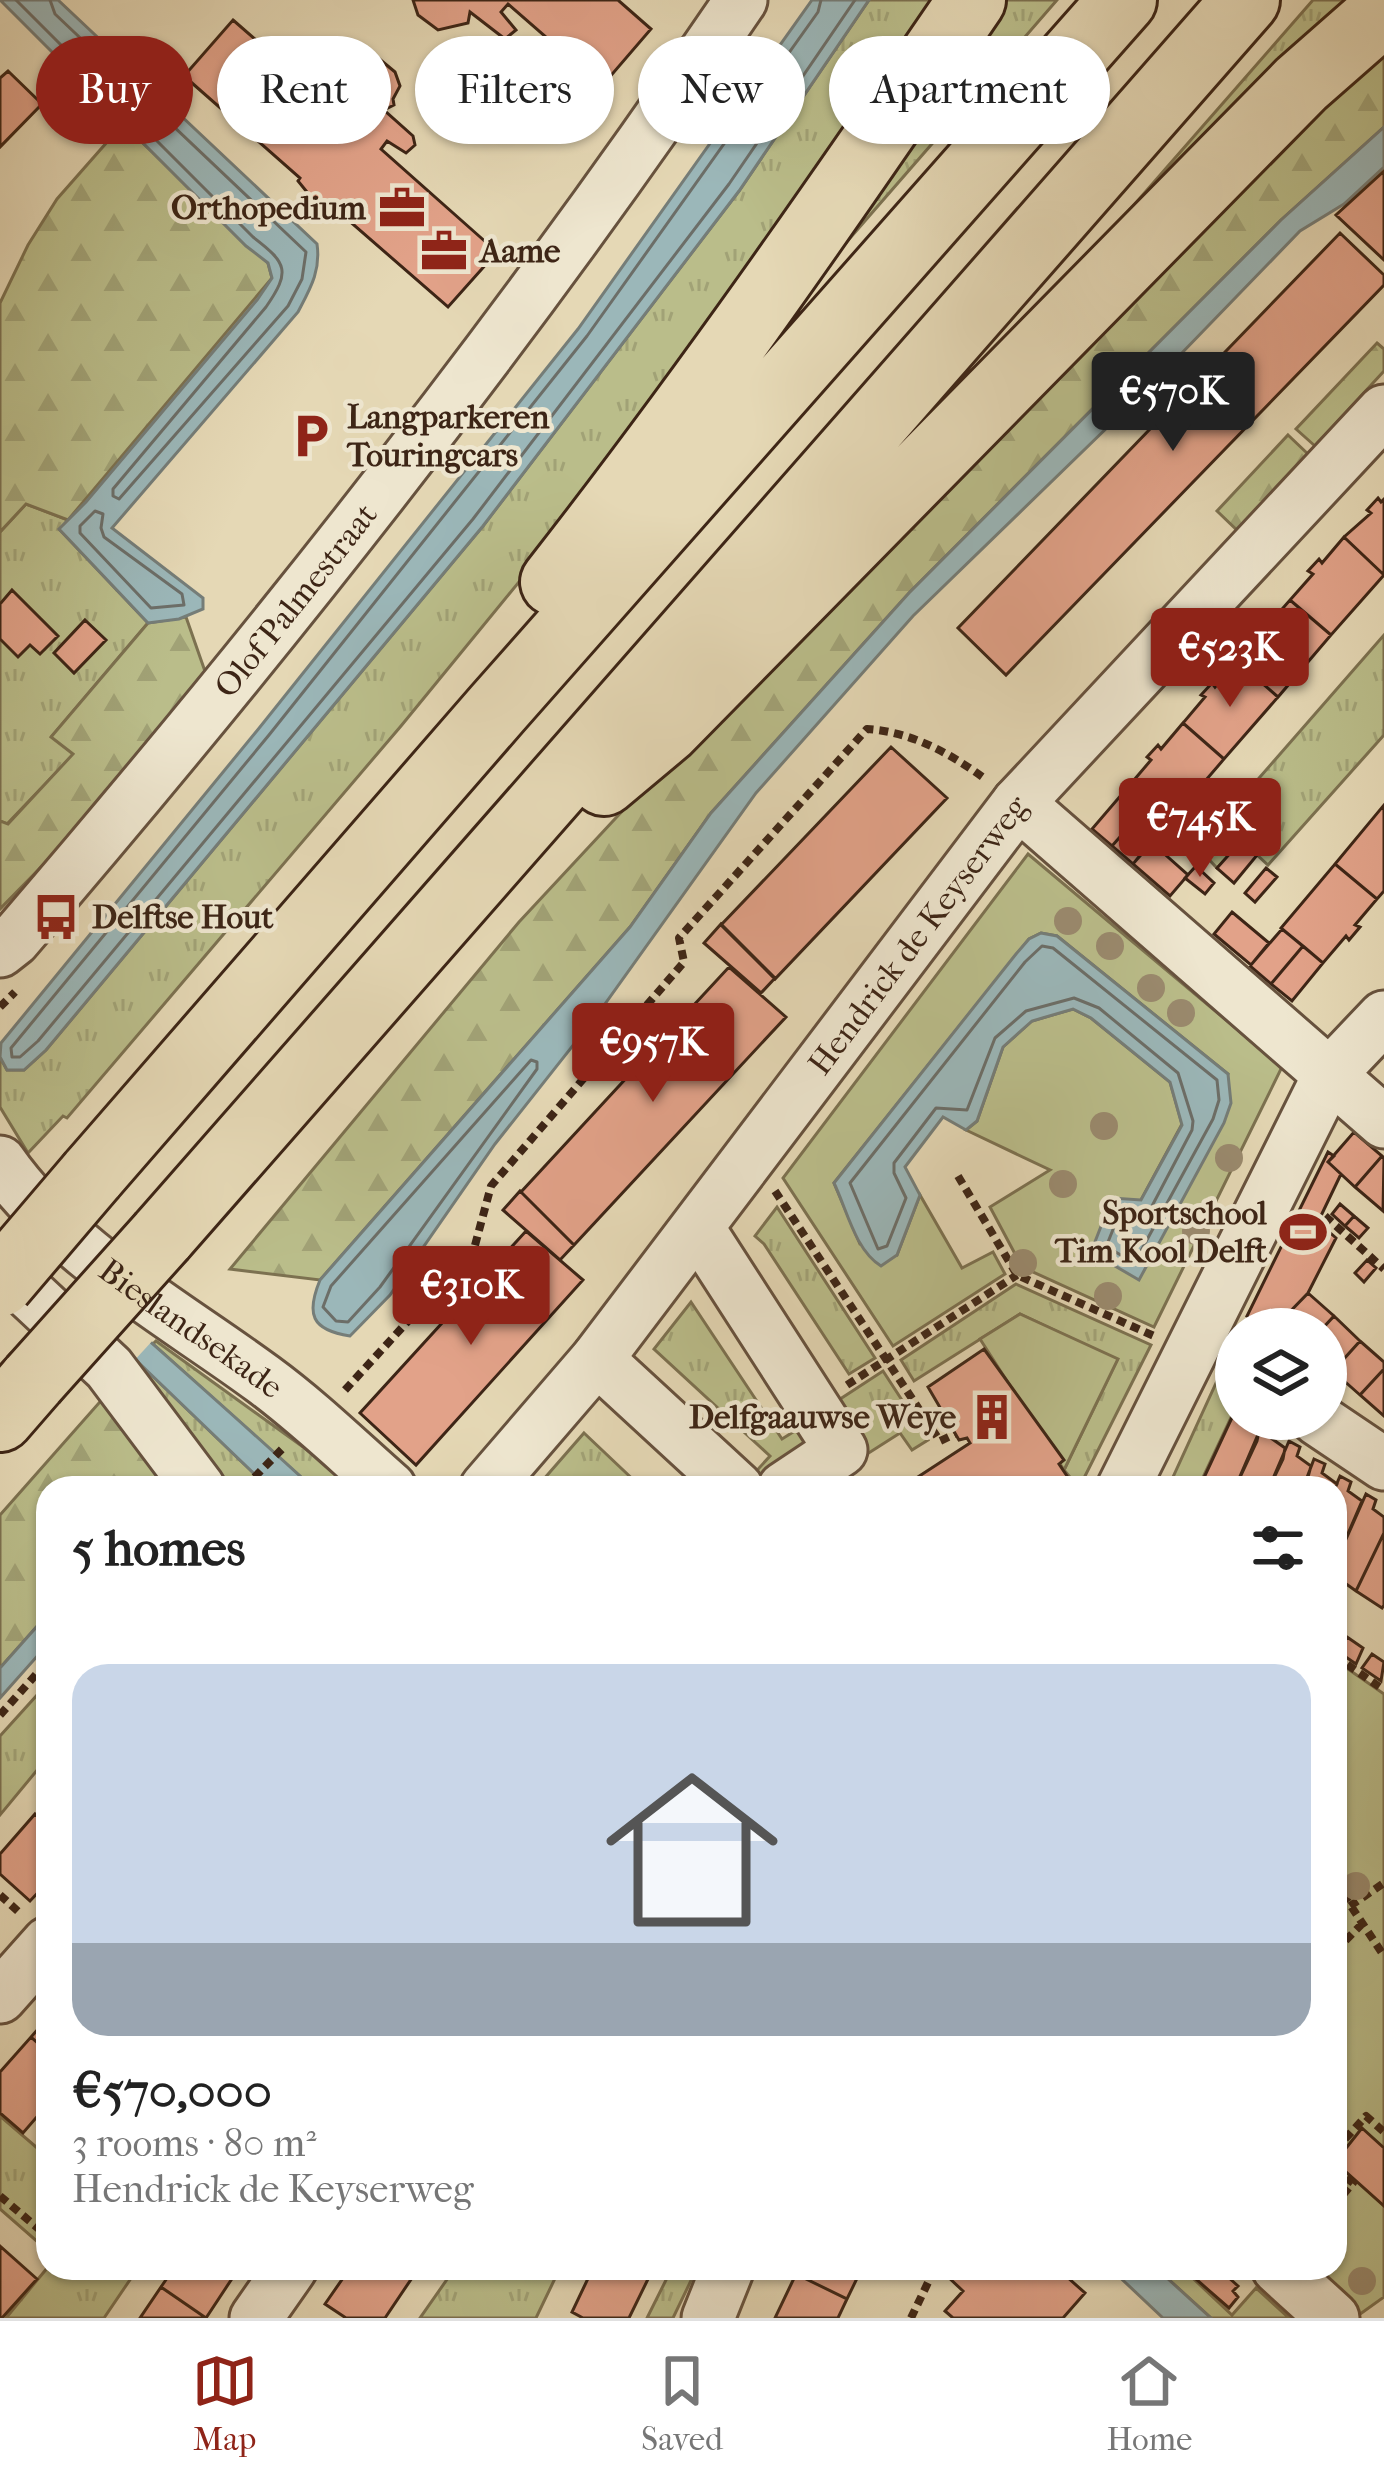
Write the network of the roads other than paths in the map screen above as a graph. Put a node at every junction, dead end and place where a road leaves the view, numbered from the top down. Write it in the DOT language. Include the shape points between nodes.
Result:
graph roads {
  1 [pos="741,0"];
  2 [pos="972,0"];
  3 [pos="1123,0"];
  4 [pos="1246,0"];
  5 [pos="1384,10"];
  6 [pos="1384,411"];
  7 [pos="497,709"];
  8 [pos="1018,803"];
  9 [pos="440,919"];
  10 [pos="0,951"];
  11 [pos="1384,1017"];
  12 [pos="1329,1075"];
  13 [pos="1384,1122"];
  14 [pos="0,1162"];
  15 [pos="698,1228"];
  16 [pos="0,1266"];
  17 [pos="0,1283"];
  18 [pos="1235,1308"];
  19 [pos="1215,1355"];
  20 [pos="597,1359"];
  21 [pos="16,1399"];
  22 [pos="1347,1439"];
  23 [pos="1384,1464"];
  24 [pos="190,1476"];
  25 [pos="369,1476"];
  26 [pos="496,1476"];
  27 [pos="724,1476"];
  28 [pos="802,1476"];
  29 [pos="1131,1476"];
  30 [pos="36,1956"];
  31 [pos="0,1997"];
  32 [pos="283,2280"];
  33 [pos="723,2280"];
  34 [pos="1291,2280"];
  35 [pos="256,2318"];
  36 [pos="707,2318"];
  37 [pos="1333,2318"];
  1 -- 10 [label="street, Olof Palmestraat" via="600,203 328,561"];
  2 -- 7 [label="highway" via="669,435 524,620"];
  3 -- 7 [label="highway"];
  4 -- 9 [label="highway"];
  5 -- 9 [label="highway" via="666,730"];
  6 -- 8 [label="street, Hendrick de Keyserweg"];
  7 -- 17 [label="highway, bridge"];
  8 -- 12 [label="street"];
  8 -- 15 [label="street, Hendrick de Keyserweg"];
  9 -- 21 [label="highway, bridge"];
  11 -- 12 [label="street"];
  12 -- 13 [label="street"];
  12 -- 18 [label="street"];
  14 -- 25 [label="street, Bieslandsekade" via="27,1199 137,1292 266,1382 299,1435"];
  15 -- 20 [label="street, Hendrick de Keyserweg"];
  15 -- 28 [label="street" via="841,1450"];
  16 -- 24 [label="street" via="109,1368"];
  19 -- 29 [label="street"];
  20 -- 26 [label="street, Hendrick de Keyserweg"];
  20 -- 27 [label="street"];
  22 -- 23 [label="street"];
  30 -- 31 [label="street"];
  32 -- 35 [label="street"];
  33 -- 36 [label="street"];
  34 -- 37 [label="street"];
}
